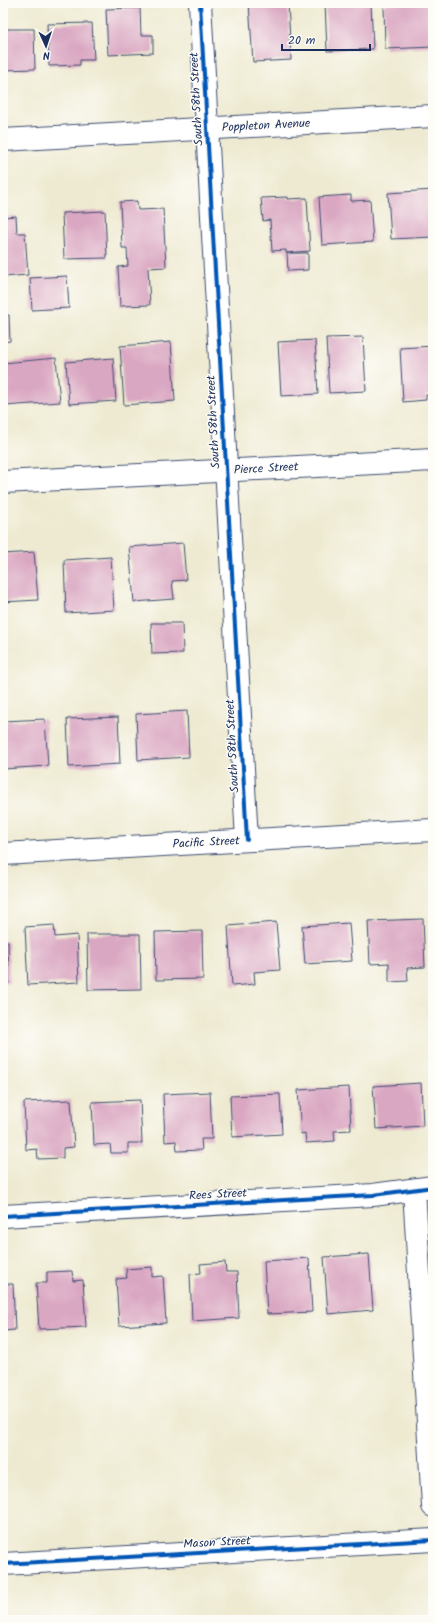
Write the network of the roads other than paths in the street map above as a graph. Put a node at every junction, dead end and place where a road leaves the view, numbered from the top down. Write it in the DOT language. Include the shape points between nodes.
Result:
graph roads {
  1 [pos="200,3"];
  2 [pos="433,116"];
  3 [pos="208,129"];
  4 [pos="3,140"];
  5 [pos="433,460"];
  6 [pos="226,470"];
  7 [pos="3,482"];
  8 [pos="433,830"];
  9 [pos="247,840"];
  10 [pos="3,854"];
  11 [pos="424,1188"];
  12 [pos="3,1216"];
  13 [pos="433,1506"];
  14 [pos="433,1540"];
  15 [pos="3,1564"];
  1 -- 3 [label="street, South 58th Street"];
  2 -- 3 [label="street, Poppleton Avenue"];
  3 -- 4 [label="street, Poppleton Avenue"];
  3 -- 6 [label="street, South 58th Street"];
  5 -- 6 [label="street, Pierce Street"];
  6 -- 7 [label="street, Pierce Street"];
  6 -- 9 [label="street, South 58th Street"];
  8 -- 9 [label="street, Pacific Street"];
  9 -- 10 [label="street, Pacific Street"];
  11 -- 12 [label="street, Rees Street" via="373,1195"];
  11 -- 13 [label="street"];
  14 -- 15 [label="street, Mason Street"];
}
